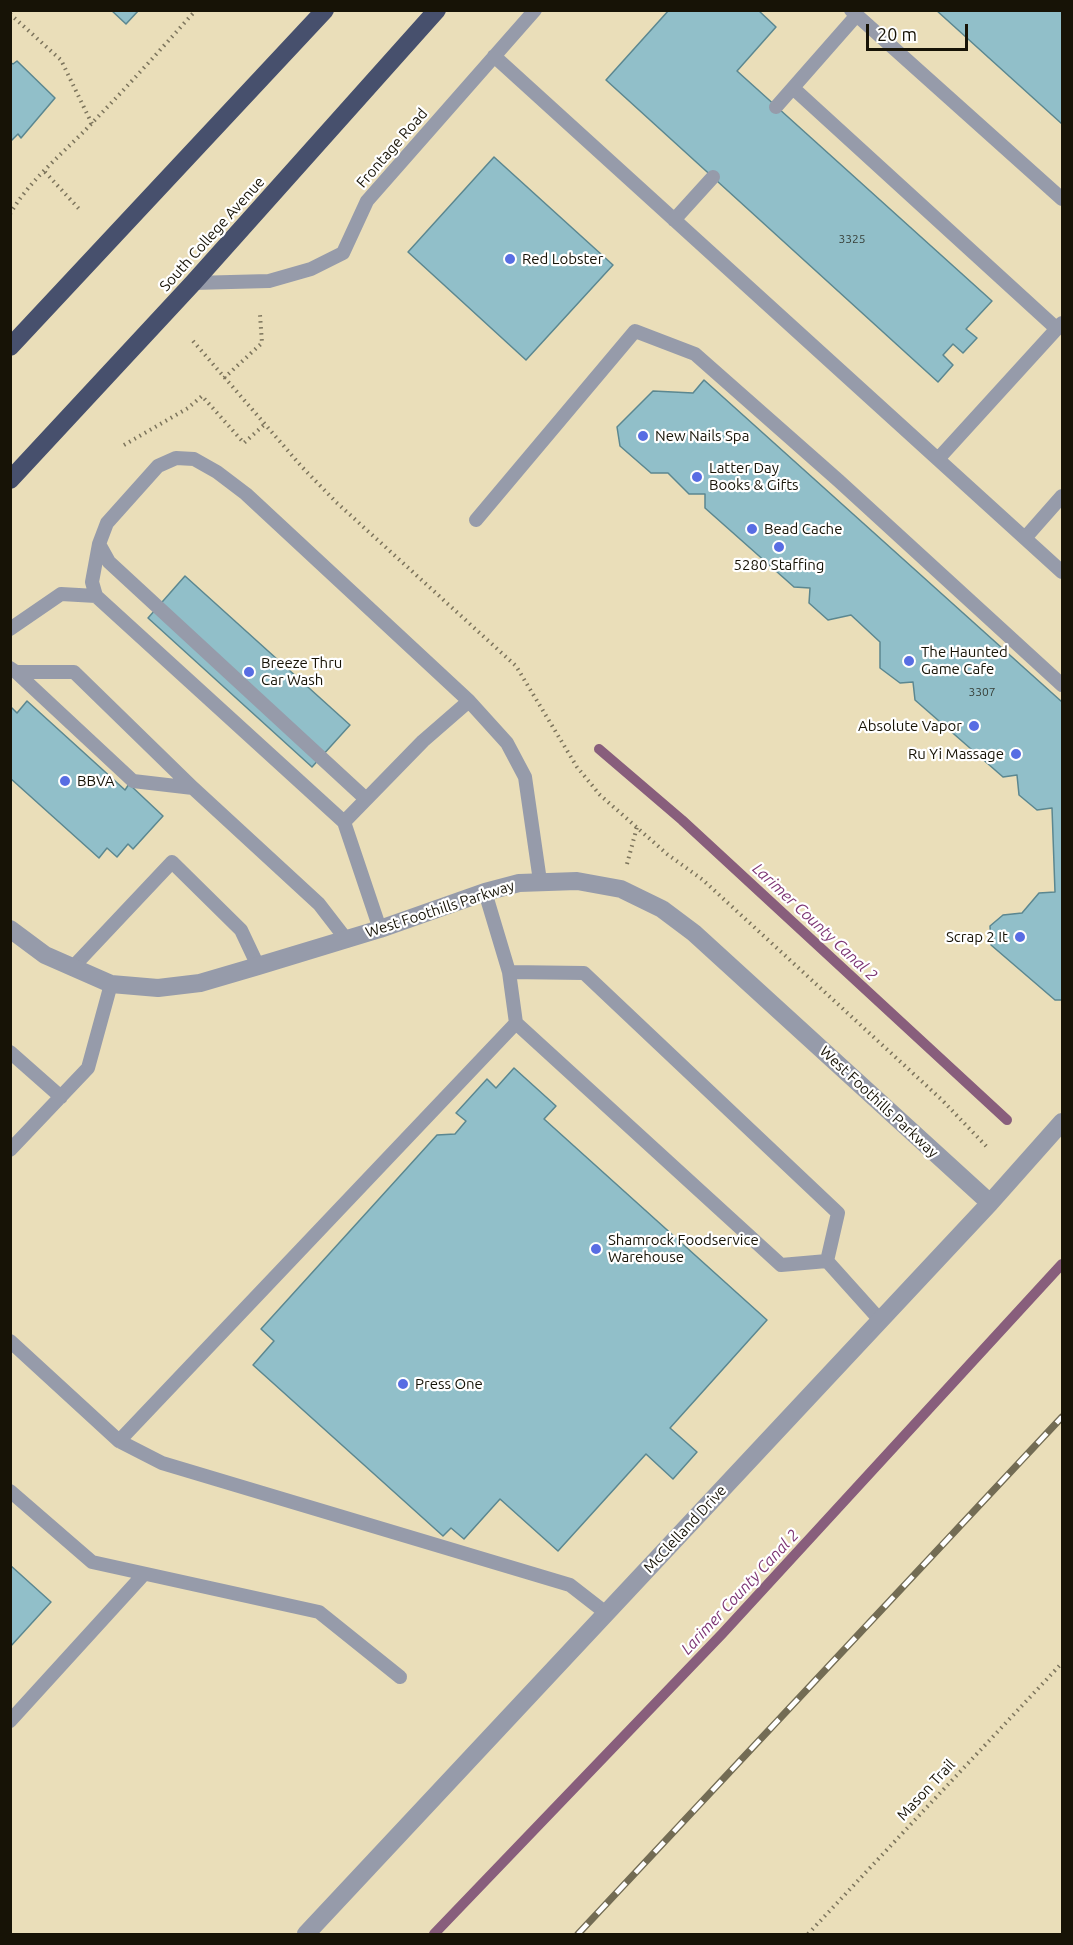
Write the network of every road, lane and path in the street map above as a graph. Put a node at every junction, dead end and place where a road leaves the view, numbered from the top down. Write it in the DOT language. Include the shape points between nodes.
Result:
graph roads {
  1 [pos="196,10"];
  2 [pos="325,10"];
  3 [pos="437,10"];
  4 [pos="536,10"];
  5 [pos="854,13"];
  6 [pos="10,14"];
  7 [pos="494,56"];
  8 [pos="793,88"];
  9 [pos="776,106"];
  10 [pos="92,124"];
  11 [pos="45,172"];
  12 [pos="713,177"];
  13 [pos="1062,199"];
  14 [pos="81,211"];
  15 [pos="10,214"];
  16 [pos="674,220"];
  17 [pos="193,283"];
  18 [pos="260,315"];
  19 [pos="1060,326"];
  20 [pos="193,341"];
  21 [pos="10,347"];
  22 [pos="224,378"];
  23 [pos="265,424"];
  24 [pos="124,445"];
  25 [pos="938,459"];
  26 [pos="10,480"];
  27 [pos="1062,496"];
  28 [pos="476,520"];
  29 [pos="1025,538"];
  30 [pos="99,544"];
  31 [pos="1062,572"];
  32 [pos="96,596"];
  33 [pos="10,629"];
  34 [pos="13,670"];
  35 [pos="1062,685"];
  36 [pos="470,701"];
  37 [pos="193,788"];
  38 [pos="366,799"];
  39 [pos="344,822"];
  40 [pos="637,827"];
  41 [pos="540,881"];
  42 [pos="621,889"];
  43 [pos="485,892"];
  44 [pos="10,929"];
  45 [pos="380,929"];
  46 [pos="346,939"];
  47 [pos="258,966"];
  48 [pos="73,967"];
  49 [pos="509,972"];
  50 [pos="111,984"];
  51 [pos="516,1023"];
  52 [pos="10,1052"];
  53 [pos="61,1097"];
  54 [pos="1062,1122"];
  55 [pos="987,1147"];
  56 [pos="10,1150"];
  57 [pos="990,1203"];
  58 [pos="827,1261"];
  59 [pos="880,1320"];
  60 [pos="10,1341"];
  61 [pos="119,1441"];
  62 [pos="10,1491"];
  63 [pos="144,1574"];
  64 [pos="606,1613"];
  65 [pos="1062,1663"];
  66 [pos="400,1677"];
  67 [pos="10,1721"];
  68 [pos="306,1935"];
  69 [pos="808,1935"];
  1 -- 10 [label="path"];
  2 -- 21 [label="highway"];
  3 -- 17 [label="highway, South College Avenue"];
  4 -- 7 [label="lane, Frontage Road"];
  5 -- 8 [label="lane"];
  5 -- 13 [label="lane"];
  6 -- 10 [label="path" via="61,60"];
  7 -- 16 [label="lane"];
  7 -- 17 [label="lane, Frontage Road" via="368,201 344,253 311,269 269,281"];
  8 -- 9 [label="lane"];
  8 -- 19 [label="lane"];
  10 -- 11 [label="path"];
  11 -- 14 [label="path"];
  11 -- 15 [label="path"];
  12 -- 16 [label="lane"];
  16 -- 25 [label="lane"];
  17 -- 26 [label="highway, South College Avenue"];
  18 -- 22 [label="path" via="262,343"];
  19 -- 25 [label="lane"];
  20 -- 22 [label="path"];
  22 -- 23 [label="path"];
  23 -- 24 [label="path" via="244,443 202,396"];
  23 -- 40 [label="path" via="336,502 516,666 577,767 600,795"];
  25 -- 29 [label="lane"];
  27 -- 29 [label="lane"];
  28 -- 35 [label="lane" via="635,331 695,354"];
  29 -- 31 [label="lane"];
  30 -- 32 [label="lane" via="92,582"];
  30 -- 36 [label="lane" via="107,523 158,466 176,458 194,459 246,494"];
  30 -- 38 [label="lane" via="109,562"];
  32 -- 33 [label="lane" via="61,594"];
  32 -- 39 [label="lane"];
  34 -- 37 [label="lane" via="133,781"];
  34 -- 37 [label="lane" via="74,672"];
  36 -- 38 [label="lane" via="423,741"];
  36 -- 41 [label="lane" via="507,743 525,777"];
  37 -- 46 [label="lane" via="319,904"];
  38 -- 39 [label="lane"];
  39 -- 45 [label="lane"];
  40 -- 42 [label="path"];
  40 -- 55 [label="path" via="704,880 942,1100"];
  41 -- 42 [label="street, West Foothills Parkway" via="577,881"];
  41 -- 43 [label="street, West Foothills Parkway"];
  42 -- 57 [label="street, West Foothills Parkway" via="662,909 694,933"];
  43 -- 45 [label="street, West Foothills Parkway"];
  43 -- 49 [label="lane"];
  44 -- 48 [label="street, West Foothills Parkway" via="45,955"];
  45 -- 46 [label="street, West Foothills Parkway"];
  46 -- 47 [label="street, West Foothills Parkway"];
  47 -- 48 [label="lane" via="241,930 172,862"];
  47 -- 50 [label="street, West Foothills Parkway" via="200,983 158,988"];
  48 -- 50 [label="street, West Foothills Parkway"];
  49 -- 51 [label="lane"];
  49 -- 58 [label="lane" via="584,973 838,1213"];
  50 -- 53 [label="lane" via="88,1068"];
  51 -- 58 [label="lane" via="781,1265"];
  51 -- 61 [label="lane"];
  52 -- 53 [label="lane"];
  53 -- 56 [label="lane"];
  54 -- 57 [label="street, McClelland Drive"];
  57 -- 59 [label="street, McClelland Drive"];
  58 -- 59 [label="lane"];
  59 -- 64 [label="street, McClelland Drive"];
  60 -- 61 [label="lane"];
  61 -- 64 [label="lane" via="162,1463 570,1585"];
  62 -- 63 [label="lane" via="92,1562"];
  63 -- 66 [label="lane" via="319,1612"];
  63 -- 67 [label="lane"];
  64 -- 68 [label="street, McClelland Drive"];
  65 -- 69 [label="path, Mason Trail"];
}
